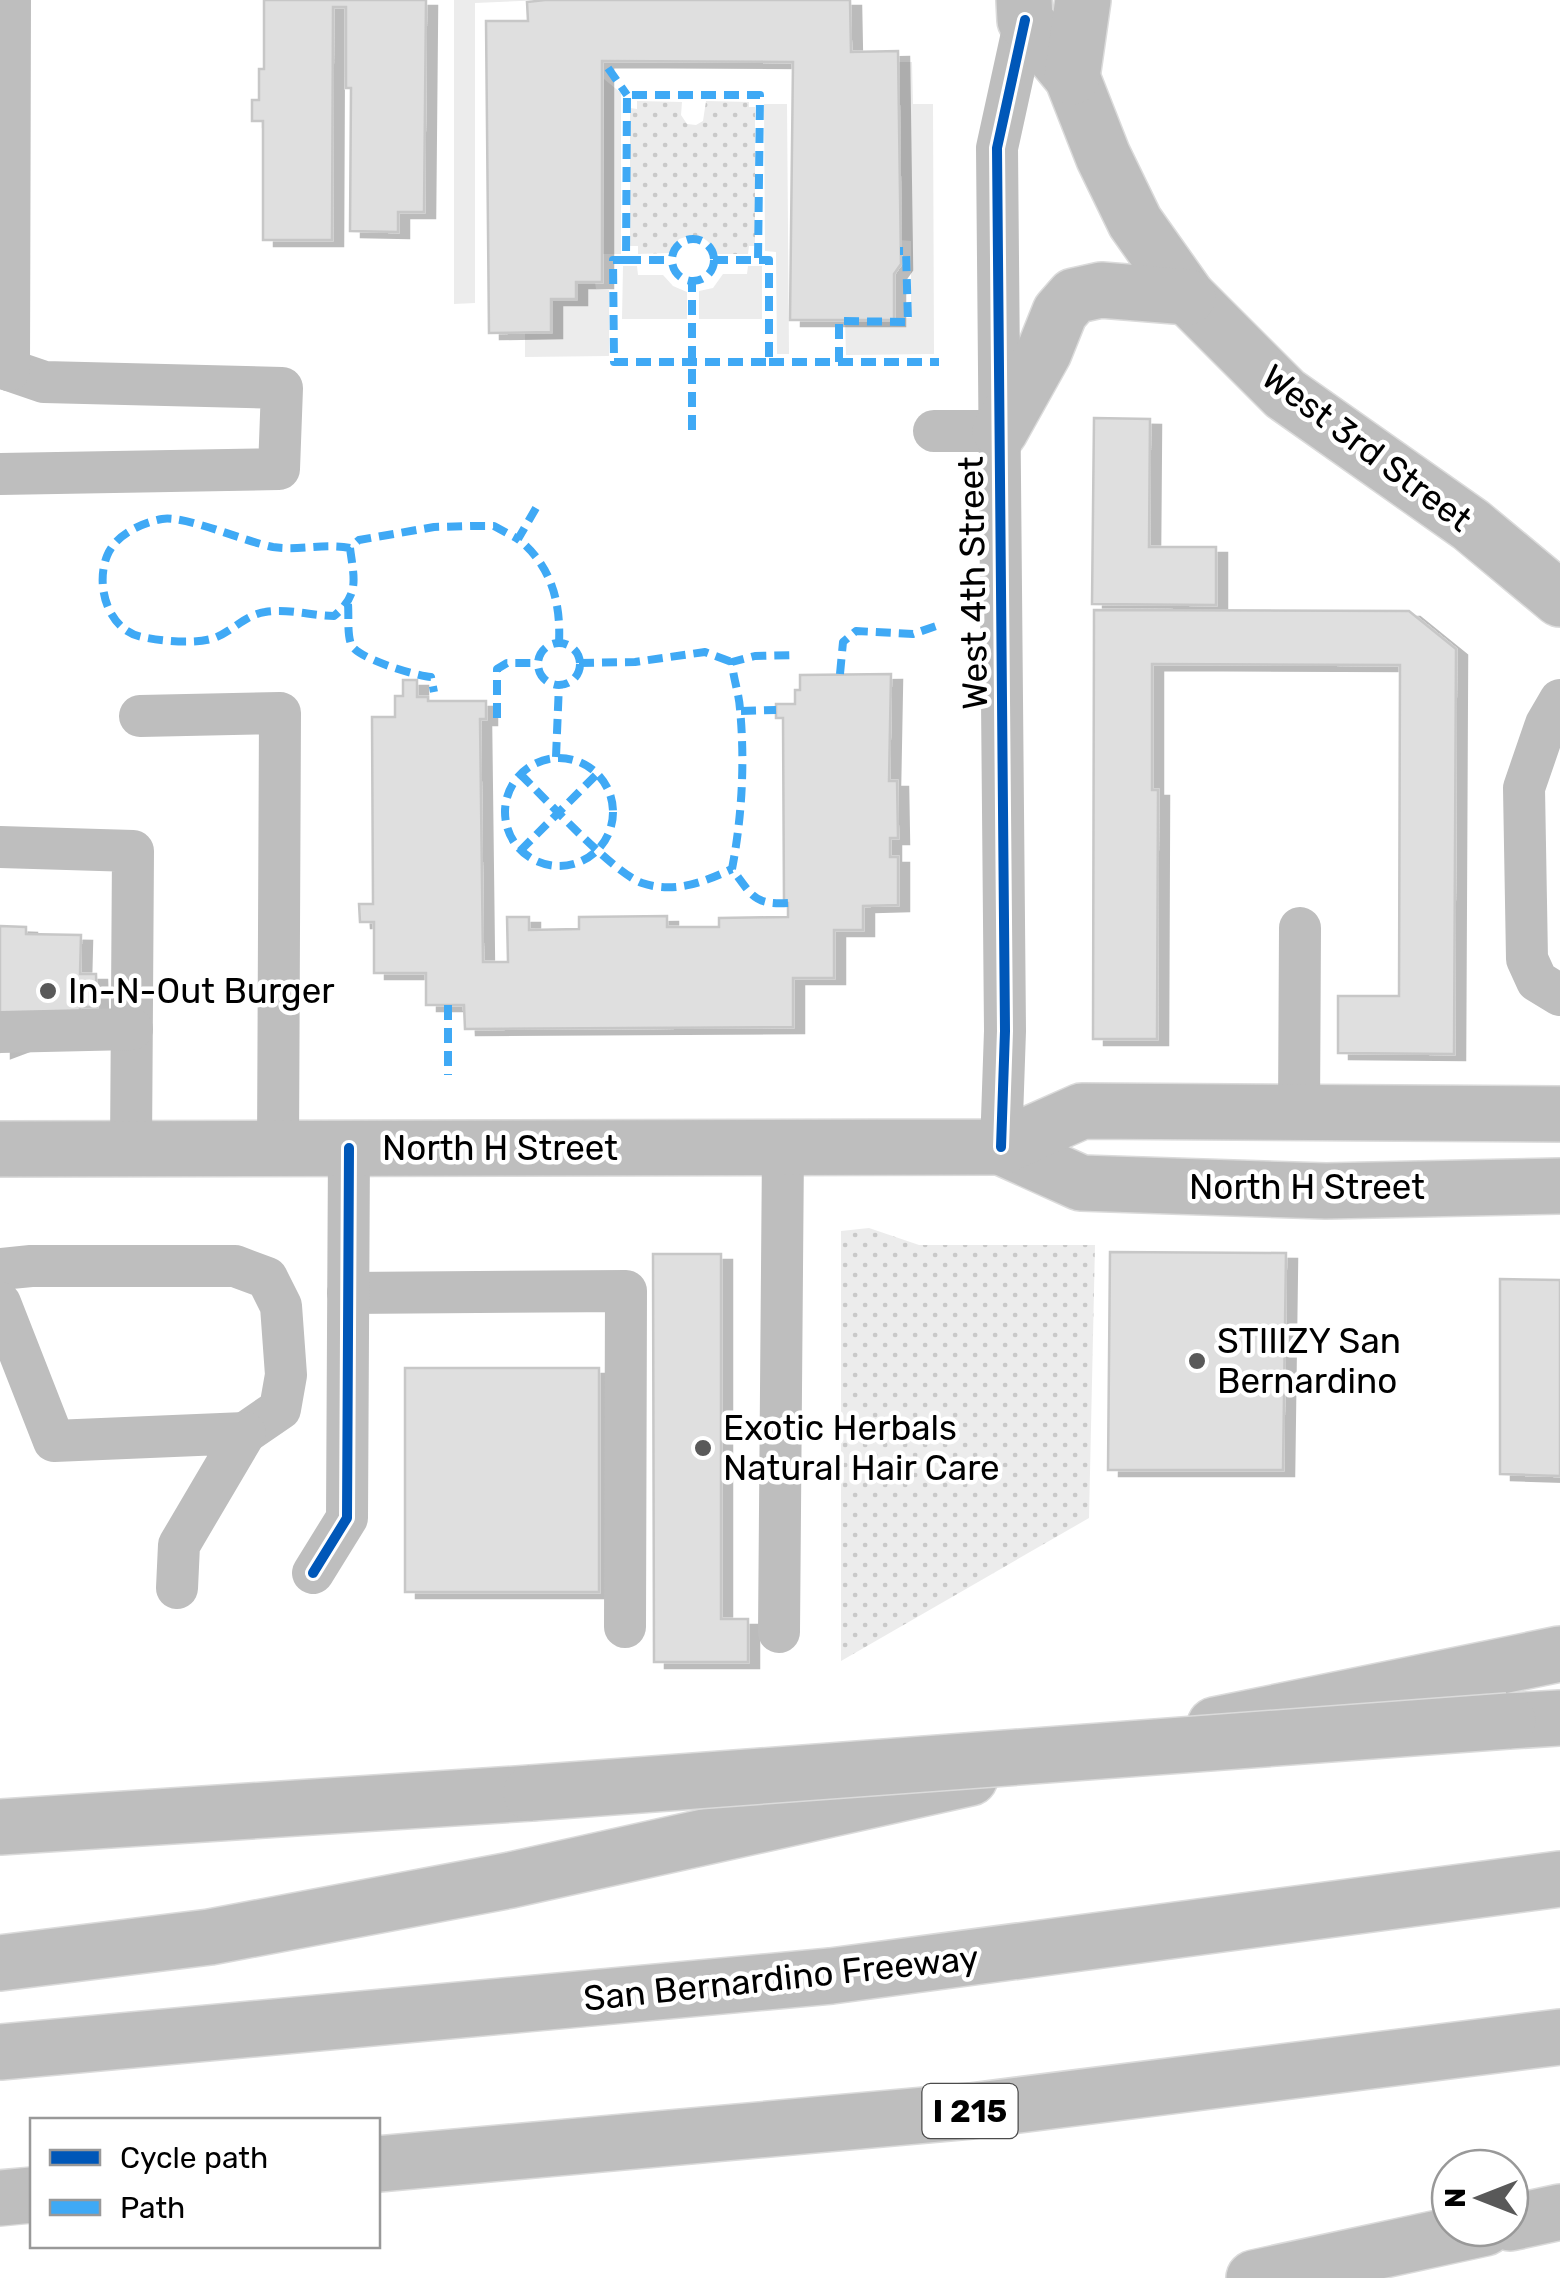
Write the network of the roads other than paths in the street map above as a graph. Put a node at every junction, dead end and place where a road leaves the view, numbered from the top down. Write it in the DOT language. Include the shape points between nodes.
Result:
graph roads {
  1 [pos="1082,0"];
  2 [pos="6,5"];
  3 [pos="1024,10"];
  4 [pos="1072,77"];
  5 [pos="1188,297"];
  6 [pos="4,308"];
  7 [pos="4,369"];
  8 [pos="934,430"];
  9 [pos="1000,430"];
  10 [pos="0,474"];
  11 [pos="1560,598"];
  12 [pos="1560,700"];
  13 [pos="140,716"];
  14 [pos="1524,788"];
  15 [pos="1560,815"];
  16 [pos="0,848"];
  17 [pos="1300,928"];
  18 [pos="1560,995"];
  19 [pos="132,1029"];
  20 [pos="0,1032"];
  21 [pos="1299,1113"];
  22 [pos="1560,1114"];
  23 [pos="1001,1147"];
  24 [pos="349,1148"];
  25 [pos="783,1148"];
  26 [pos="0,1149"];
  27 [pos="131,1149"];
  28 [pos="278,1149"];
  29 [pos="1560,1186"];
  30 [pos="0,1268"];
  31 [pos="348,1293"];
  32 [pos="0,1302"];
  33 [pos="244,1433"];
  34 [pos="313,1573"];
  35 [pos="176,1588"];
  36 [pos="625,1627"];
  37 [pos="779,1632"];
  38 [pos="1560,1654"];
  39 [pos="1560,1718"];
  40 [pos="0,1827"];
  41 [pos="1560,1880"];
  42 [pos="0,1963"];
  43 [pos="1560,2037"];
  44 [pos="0,2052"];
  45 [pos="380,2164"];
  46 [pos="30,2195"];
  47 [pos="0,2198"];
  48 [pos="1560,2212"];
  49 [pos="1530,2219"];
  50 [pos="1430,2240"];
  51 [pos="1254,2278"];
  1 -- 4 [label="main road, West 3rd Street"];
  2 -- 6 [label="street"];
  3 -- 4 [label="main road, West 3rd Street"];
  3 -- 9 [label="street, West 4th Street" via="998,148"];
  4 -- 5 [label="main road, West 3rd Street" via="1135,222"];
  5 -- 9 [label="main road" via="1100,290 1074,296"];
  5 -- 11 [label="main road, West 3rd Street" via="1285,394 1471,525"];
  6 -- 7 [label="street"];
  7 -- 10 [label="street" via="44,382 282,388 279,468"];
  8 -- 9 [label="street"];
  9 -- 23 [label="street, West 4th Street"];
  12 -- 14 [label="street"];
  13 -- 28 [label="street" via="280,713"];
  14 -- 15 [label="street"];
  14 -- 18 [label="street" via="1527,959 1537,982"];
  16 -- 19 [label="street" via="133,851"];
  17 -- 21 [label="street"];
  19 -- 20 [label="street"];
  19 -- 27 [label="street"];
  21 -- 22 [label="main road, North H Street"];
  21 -- 23 [label="main road, North H Street" via="1082,1111"];
  23 -- 25 [label="main road, North H Street"];
  23 -- 29 [label="main road, North H Street" via="1081,1184 1326,1191"];
  24 -- 25 [label="main road, North H Street"];
  24 -- 28 [label="main road, North H Street"];
  24 -- 31 [label="street"];
  25 -- 37 [label="street"];
  26 -- 27 [label="main road, North H Street"];
  27 -- 28 [label="main road, North H Street"];
  30 -- 33 [label="street" via="235,1266 267,1278 281,1306 286,1376 280,1409"];
  31 -- 34 [label="street" via="347,1518"];
  31 -- 36 [label="street" via="626,1292"];
  32 -- 33 [label="street" via="54,1441"];
  33 -- 35 [label="street" via="179,1545"];
  38 -- 42 [label="main road" via="510,1880 210,1937"];
  39 -- 40 [label="main road, bridge"];
  41 -- 44 [label="main road, San Bernardino Freeway" via="831,1976"];
  43 -- 45 [label="main road, I 215" via="972,2111"];
  46 -- 47 [label="main road"];
  48 -- 49 [label="main road"];
  50 -- 51 [label="main road"];
}
